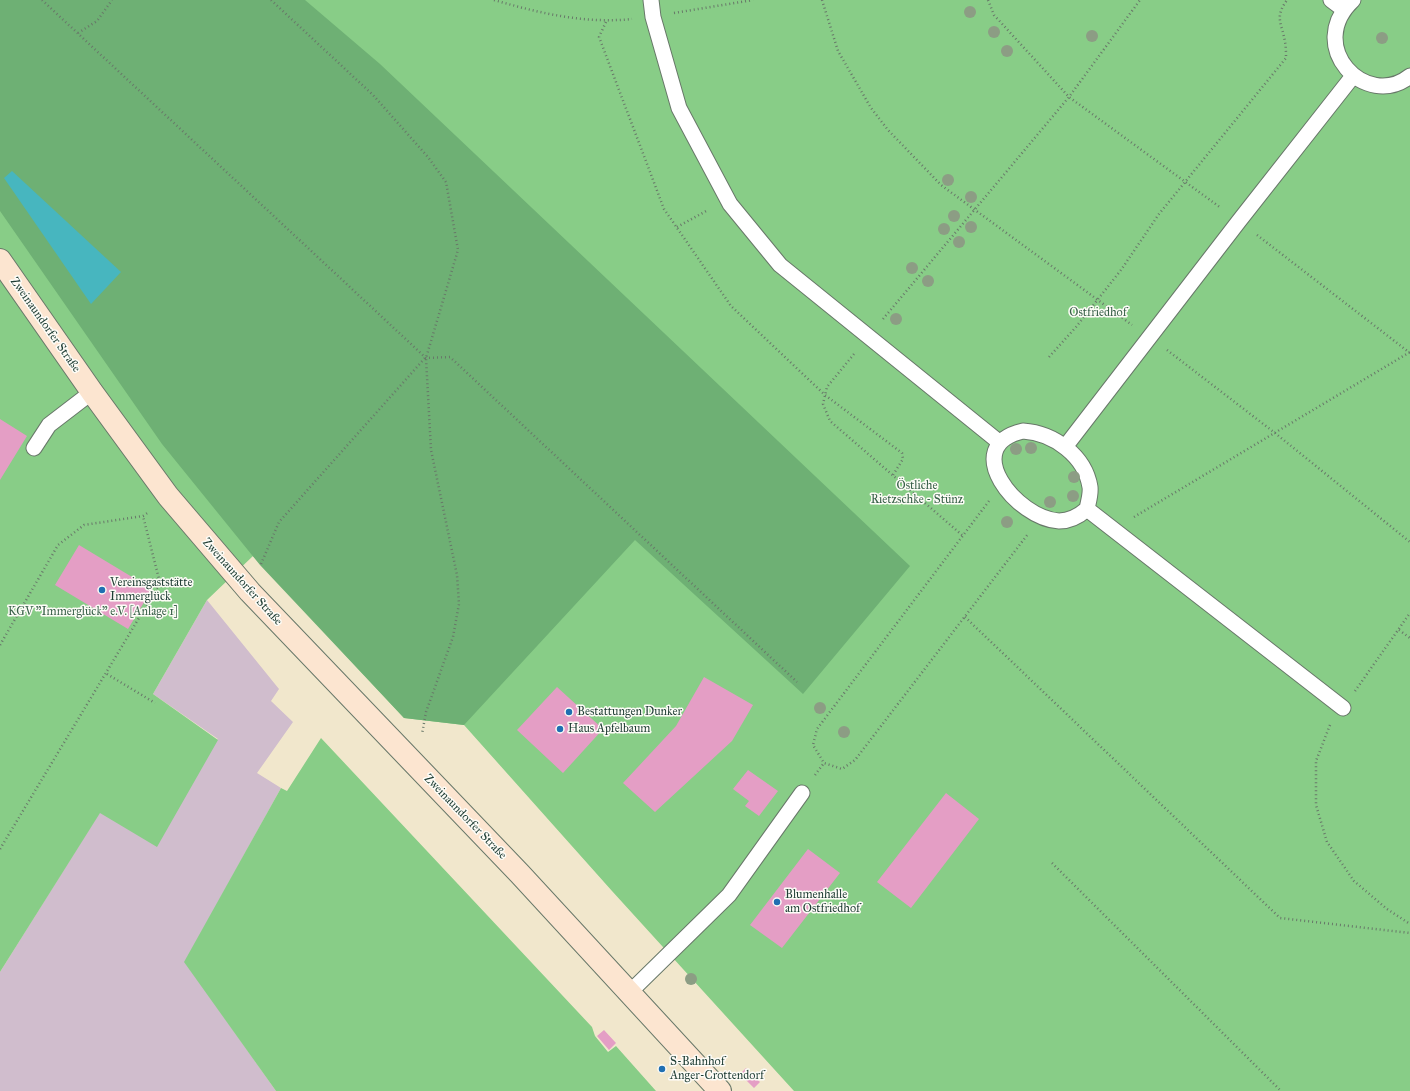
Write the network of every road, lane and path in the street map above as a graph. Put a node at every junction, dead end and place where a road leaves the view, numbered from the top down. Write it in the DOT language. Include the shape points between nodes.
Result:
graph roads {
  1 [pos="42,0"];
  2 [pos="112,0"];
  3 [pos="271,0"];
  4 [pos="494,0"];
  5 [pos="651,0"];
  6 [pos="752,0"];
  7 [pos="822,0"];
  8 [pos="988,0"];
  9 [pos="1140,0"];
  10 [pos="1287,0"];
  11 [pos="1343,3"];
  12 [pos="653,17"];
  13 [pos="78,33"];
  14 [pos="1354,76"];
  15 [pos="1410,76"];
  16 [pos="1069,97"];
  17 [pos="1186,182"];
  18 [pos="727,199"];
  19 [pos="1212,200"];
  20 [pos="974,211"];
  21 [pos="677,227"];
  22 [pos="1261,238"];
  23 [pos="0,260"];
  24 [pos="1096,299"];
  25 [pos="879,324"];
  26 [pos="1149,337"];
  27 [pos="1166,350"];
  28 [pos="856,352"];
  29 [pos="1410,353"];
  30 [pos="1049,357"];
  31 [pos="426,358"];
  32 [pos="92,392"];
  33 [pos="825,395"];
  34 [pos="1275,433"];
  35 [pos="999,442"];
  36 [pos="1066,447"];
  37 [pos="34,448"];
  38 [pos="893,475"];
  39 [pos="1002,483"];
  40 [pos="1087,509"];
  41 [pos="1042,516"];
  42 [pos="1113,529"];
  43 [pos="962,535"];
  44 [pos="1410,542"];
  45 [pos="250,592"];
  46 [pos="1410,613"];
  47 [pos="965,617"];
  48 [pos="1398,630"];
  49 [pos="1410,638"];
  50 [pos="0,645"];
  51 [pos="107,674"];
  52 [pos="796,682"];
  53 [pos="155,703"];
  54 [pos="1343,708"];
  55 [pos="415,766"];
  56 [pos="802,793"];
  57 [pos="0,849"];
  58 [pos="1052,863"];
  59 [pos="1410,924"];
  60 [pos="1410,932"];
  61 [pos="629,993"];
  62 [pos="720,1091"];
  63 [pos="1281,1091"];
  1 -- 13 [label="path"];
  2 -- 13 [label="path" via="97,21"];
  3 -- 31 [label="path" via="373,95 428,157 446,182 458,250"];
  4 -- 21 [label="path" via="535,12 606,22 599,37 664,209"];
  5 -- 12 [label="lane"];
  6 -- 12 [label="path"];
  7 -- 20 [label="path" via="838,51 871,108 888,130 941,185"];
  8 -- 16 [label="path" via="994,15"];
  9 -- 16 [label="path"];
  10 -- 17 [label="path" via="1279,20 1286,43 1286,58"];
  11 -- 14 [label="lane" via="1335,26 1334,45 1341,62"];
  12 -- 18 [label="lane" via="679,108"];
  13 -- 31 [label="path"];
  14 -- 15 [label="lane" via="1370,84 1388,85"];
  14 -- 26 [label="lane"];
  16 -- 17 [label="path"];
  16 -- 20 [label="path"];
  17 -- 19 [label="path"];
  17 -- 24 [label="path" via="1159,214 1121,270"];
  18 -- 21 [label="path"];
  18 -- 35 [label="lane" via="780,265"];
  20 -- 24 [label="path"];
  20 -- 25 [label="path"];
  21 -- 33 [label="path" via="731,306"];
  22 -- 29 [label="path"];
  23 -- 32 [label="street, Zweinaundorfer Straße"];
  24 -- 26 [label="path"];
  24 -- 30 [label="path"];
  26 -- 36 [label="lane"];
  27 -- 34 [label="path"];
  28 -- 33 [label="path" via="827,387"];
  29 -- 34 [label="path"];
  31 -- 45 [label="path" via="279,522"];
  31 -- 52 [label="path" via="450,357"];
  31 -- 55 [label="path" via="431,450 457,574 459,604 453,637 426,712"];
  32 -- 37 [label="lane" via="49,425"];
  32 -- 45 [label="street, Zweinaundorfer Straße" via="168,496"];
  33 -- 38 [label="path" via="823,404 830,421"];
  33 -- 38 [label="path" via="902,452 903,459"];
  34 -- 42 [label="path"];
  34 -- 44 [label="path"];
  35 -- 36 [label="lane" via="1013,433 1034,431"];
  35 -- 39 [label="lane" via="995,452 995,469"];
  36 -- 40 [label="lane" via="1087,473 1090,489"];
  38 -- 43 [label="path"];
  39 -- 41 [label="lane" via="1025,508"];
  39 -- 43 [label="path"];
  40 -- 41 [label="lane" via="1076,518 1059,521"];
  40 -- 42 [label="lane"];
  41 -- 47 [label="path"];
  42 -- 54 [label="lane"];
  43 -- 47 [label="path" via="817,729 813,745 824,763 842,769 855,760"];
  45 -- 55 [label="street, Zweinaundorfer Straße"];
  46 -- 48 [label="path"];
  47 -- 60 [label="path" via="1280,918"];
  48 -- 49 [label="path"];
  48 -- 54 [label="path"];
  50 -- 51 [label="path" via="58,545 84,525 144,516 160,583"];
  51 -- 53 [label="path"];
  51 -- 57 [label="path"];
  54 -- 59 [label="path" via="1328,729 1316,761 1316,806 1328,842 1354,882"];
  55 -- 61 [label="street, Zweinaundorfer Straße" via="520,874"];
  56 -- 61 [label="lane" via="729,895"];
  58 -- 63 [label="path"];
  61 -- 62 [label="street, Zweinaundorfer Straße"];
}
